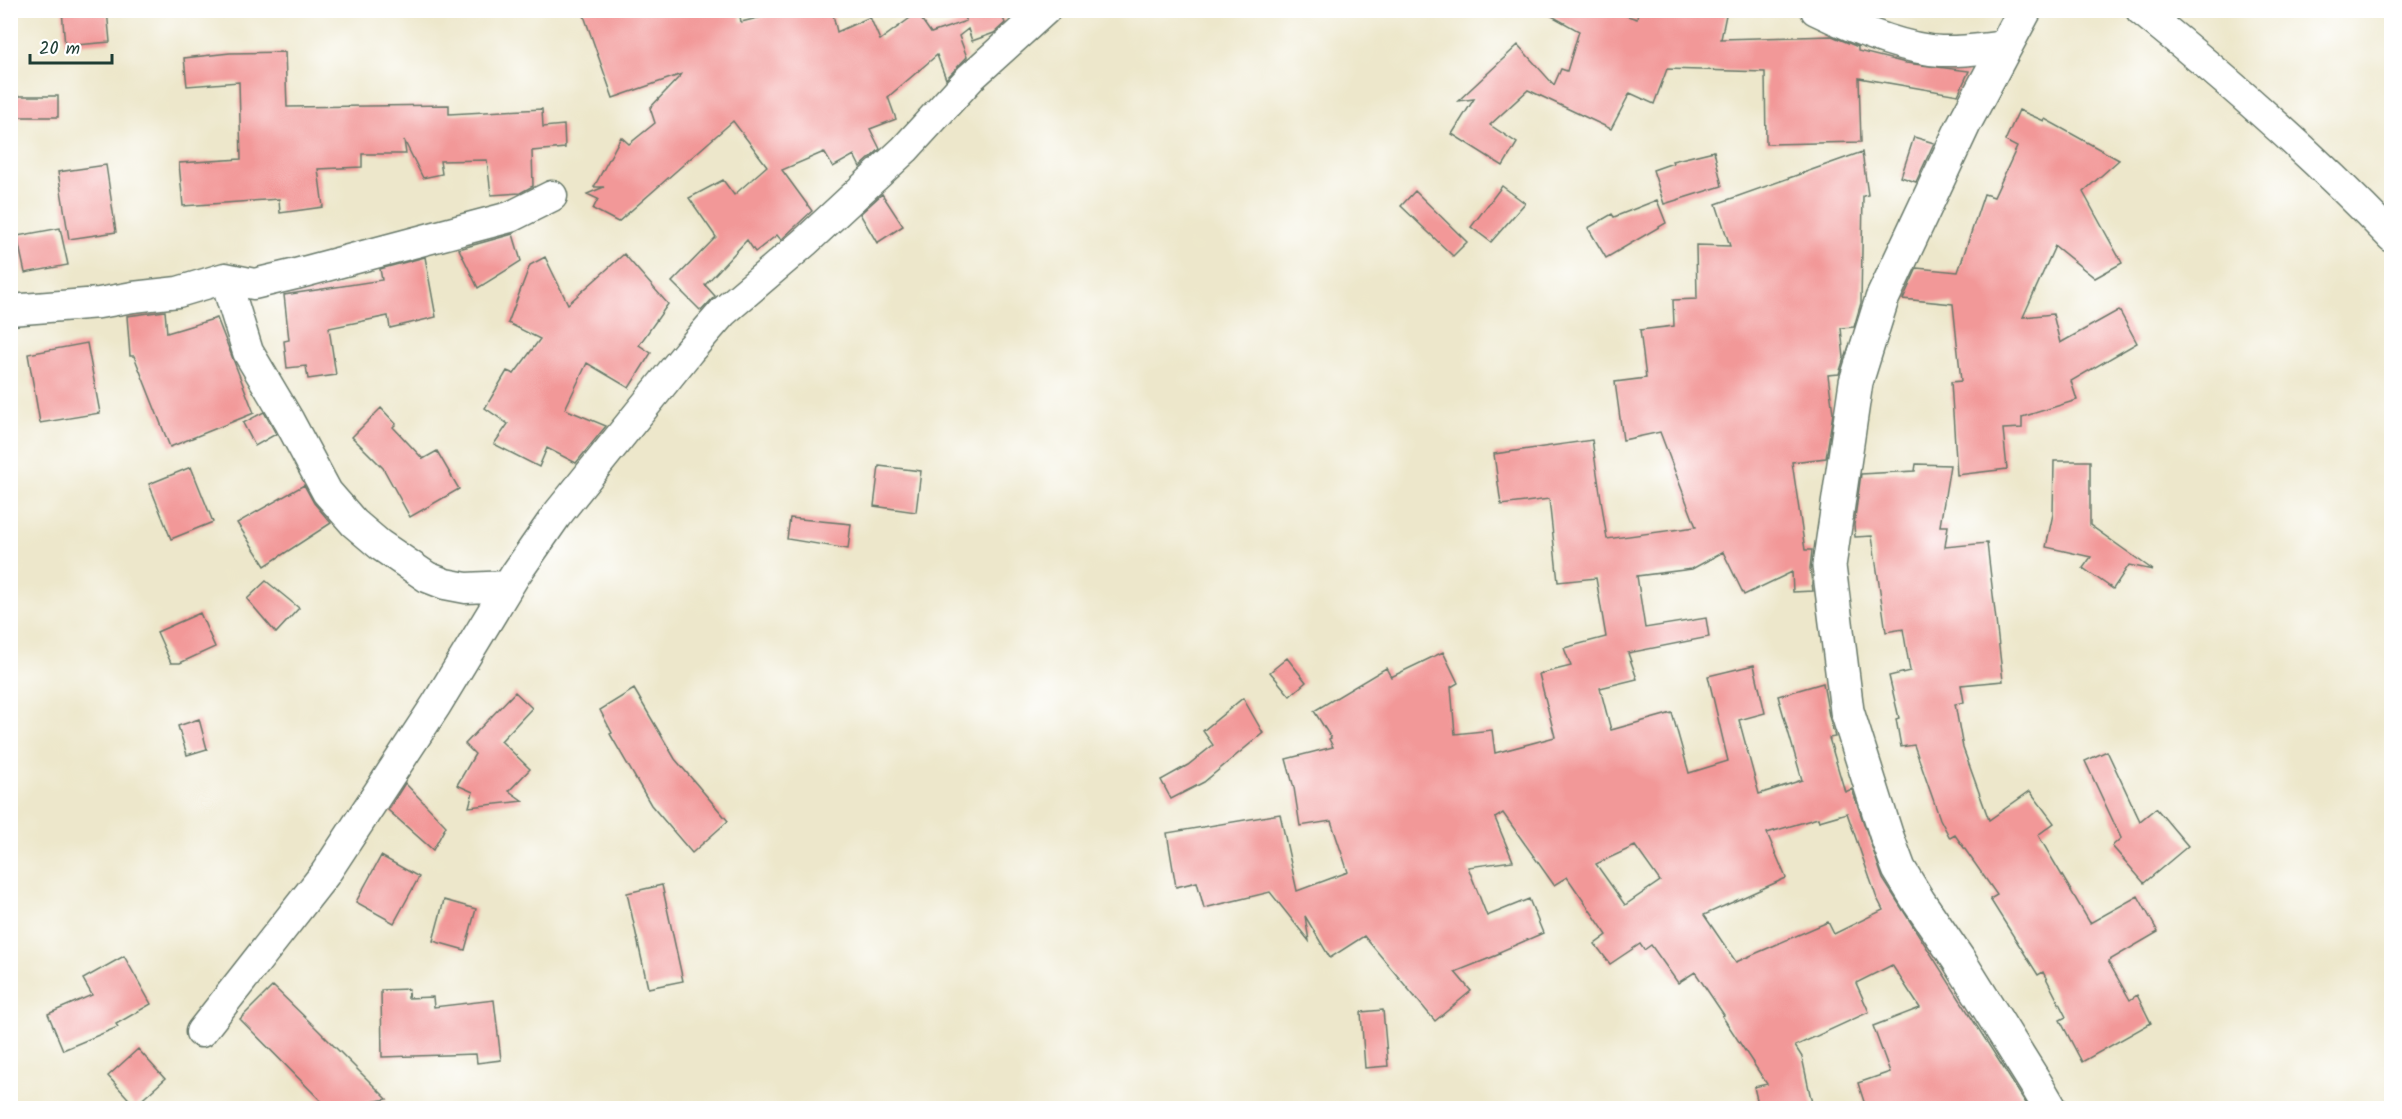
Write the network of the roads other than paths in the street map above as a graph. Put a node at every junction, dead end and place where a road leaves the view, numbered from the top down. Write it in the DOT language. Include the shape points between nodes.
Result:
graph roads {
  1 [pos="1045,10"];
  2 [pos="1816,10"];
  3 [pos="2025,10"];
  4 [pos="2141,10"];
  5 [pos="2007,46"];
  6 [pos="552,196"];
  7 [pos="2391,237"];
  8 [pos="225,278"];
  9 [pos="10,309"];
  10 [pos="508,586"];
  11 [pos="201,1032"];
  12 [pos="2050,1108"];
  1 -- 10 [label="street" via="971,77 905,149 723,312 556,516"];
  2 -- 5 [label="street" via="1858,30 1920,47 1948,51"];
  3 -- 5 [label="main road"];
  4 -- 7 [label="street" via="2212,68"];
  5 -- 12 [label="main road" via="1964,124 1882,299 1856,382 1829,566 1847,711 1899,868"];
  6 -- 8 [label="street" via="510,218 296,274 254,284"];
  8 -- 9 [label="street" via="178,292"];
  8 -- 10 [label="street" via="248,352 327,492 354,523 380,545 445,584 466,588"];
  10 -- 11 [label="street" via="436,705 325,874"];
}
